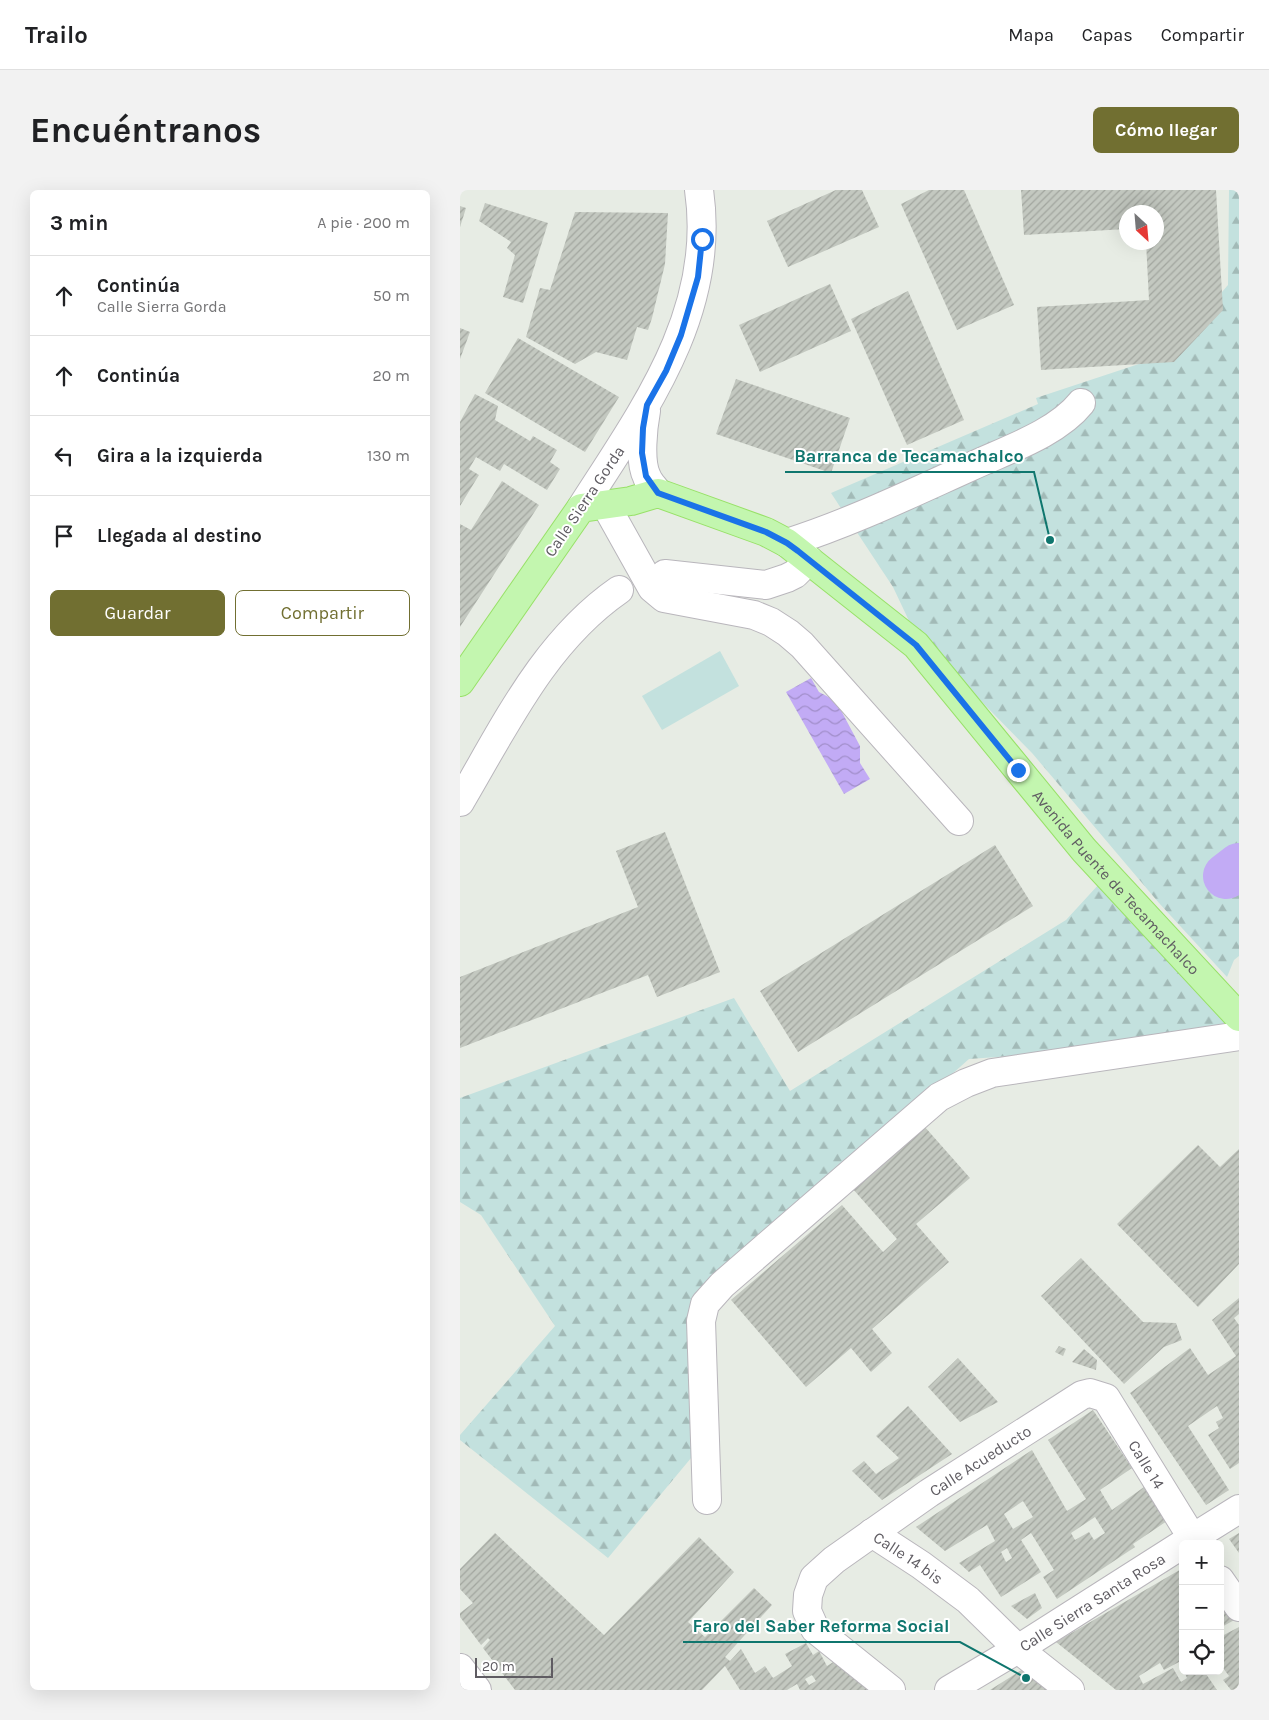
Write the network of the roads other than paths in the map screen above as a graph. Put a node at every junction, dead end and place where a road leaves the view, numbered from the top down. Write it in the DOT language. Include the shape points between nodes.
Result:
graph roads {
  1 [pos="699,190"];
  2 [pos="1081,403"];
  3 [pos="647,405"];
  4 [pos="658,493"];
  5 [pos="593,506"];
  6 [pos="787,543"];
  7 [pos="809,560"];
  8 [pos="665,574"];
  9 [pos="619,590"];
  10 [pos="460,682"];
  11 [pos="460,802"];
  12 [pos="959,821"];
  13 [pos="1239,1017"];
  14 [pos="1239,1036"];
  15 [pos="1090,1393"];
  16 [pos="707,1500"];
  17 [pos="1239,1509"];
  18 [pos="872,1533"];
  19 [pos="1188,1540"];
  20 [pos="1192,1540"];
  21 [pos="1179,1548"];
  22 [pos="1224,1585"];
  23 [pos="1239,1607"];
  24 [pos="1018,1649"];
  25 [pos="460,1668"];
  26 [pos="477,1690"];
  27 [pos="891,1690"];
  28 [pos="949,1690"];
  29 [pos="1070,1690"];
  1 -- 3 [label="street, Calle Sierra Gorda" via="702,239 698,277 681,335"];
  2 -- 6 [label="street" via="1072,414 1032,438 875,510"];
  3 -- 4 [label="street" via="642,453 646,476"];
  3 -- 5 [label="street, Calle Sierra Gorda"];
  4 -- 5 [label="main road" via="631,501"];
  4 -- 6 [label="main road, Avenida Puente de Tecamachalco" via="766,532"];
  5 -- 10 [label="main road, Calle Sierra Gorda"];
  5 -- 12 [label="street" via="652,588 664,598 754,615 771,622 802,644"];
  6 -- 7 [label="main road, Avenida Puente de Tecamachalco"];
  7 -- 8 [label="street" via="795,574 766,585"];
  7 -- 13 [label="main road, Avenida Puente de Tecamachalco" via="916,645 1084,850"];
  9 -- 11 [label="street" via="576,626 553,652 518,702"];
  14 -- 16 [label="street" via="992,1073 966,1083 939,1098 736,1272 705,1304 701,1321"];
  15 -- 18 [label="street, Calle Acueducto" via="1072,1400"];
  15 -- 19 [label="street, Calle 14" via="1106,1398"];
  17 -- 20 [label="street, Calle Sierra Santa Rosa"];
  18 -- 24 [label="street, Calle 14 bis" via="968,1600"];
  18 -- 27 [label="street, Calle 14 bis" via="814,1578 807,1611 815,1629"];
  21 -- 24 [label="street, Calle Sierra Santa Rosa"];
  22 -- 23 [label="street"];
  24 -- 28 [label="street, Calle Sierra Santa Rosa"];
  24 -- 29 [label="street, Calle 14 bis"];
  25 -- 26 [label="street"];
}
